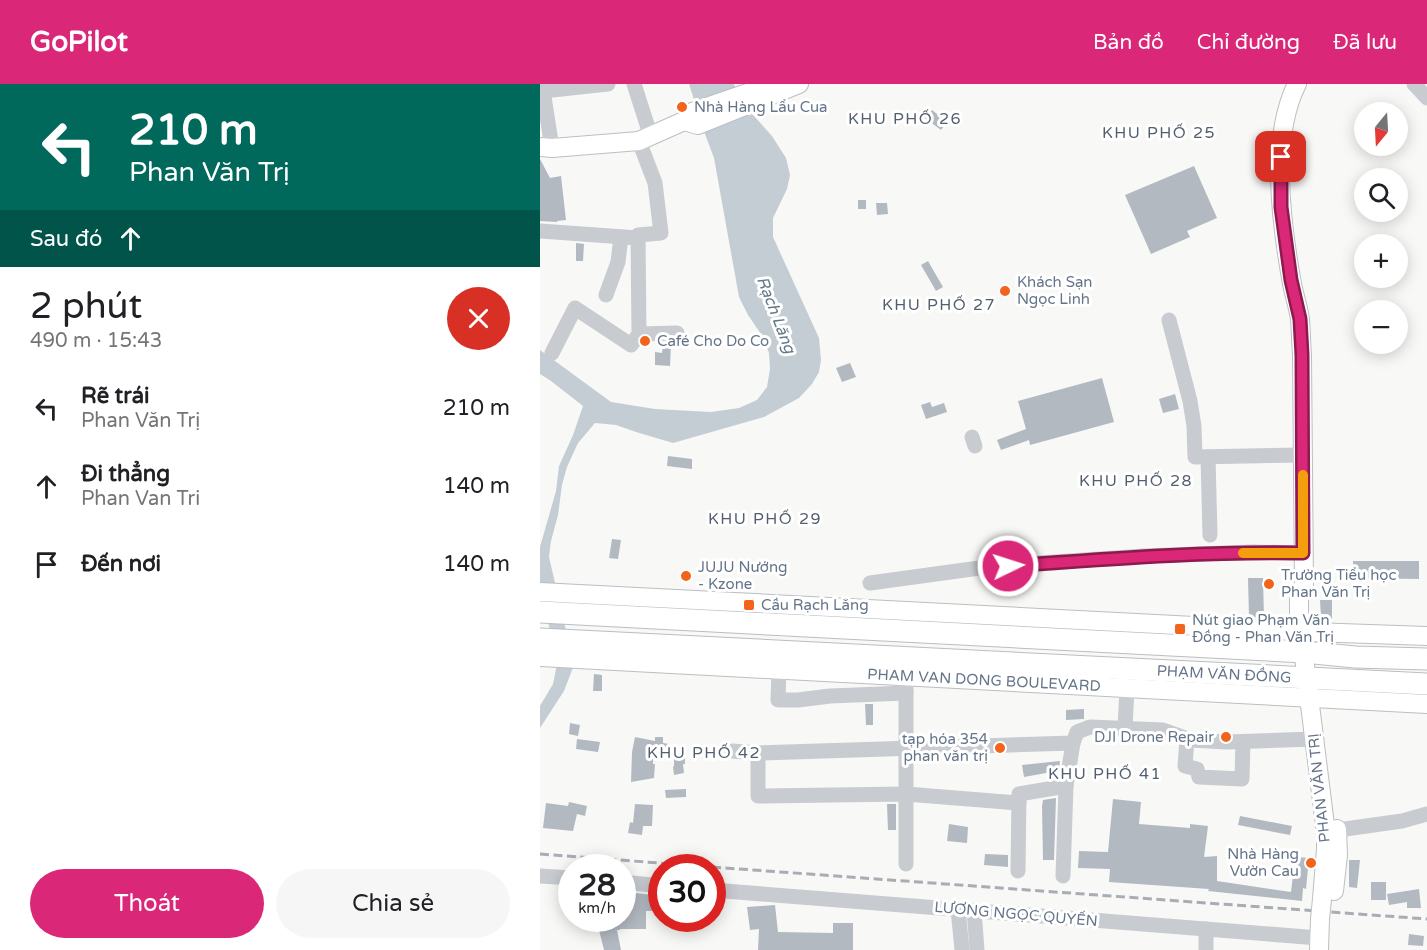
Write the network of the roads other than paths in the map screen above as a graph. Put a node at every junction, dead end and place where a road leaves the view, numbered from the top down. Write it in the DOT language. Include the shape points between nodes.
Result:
graph roads {
  1 [pos="608,84"];
  2 [pos="634,84"];
  3 [pos="799,84"];
  4 [pos="1297,84"];
  5 [pos="1414,84"];
  6 [pos="542,87"];
  7 [pos="763,91"];
  8 [pos="1427,98"];
  9 [pos="645,139"];
  10 [pos="546,148"];
  11 [pos="540,231"];
  12 [pos="621,237"];
  13 [pos="638,238"];
  14 [pos="606,295"];
  15 [pos="1169,320"];
  16 [pos="677,333"];
  17 [pos="639,334"];
  18 [pos="552,353"];
  19 [pos="1302,455"];
  20 [pos="1208,457"];
  21 [pos="1210,535"];
  22 [pos="1303,553"];
  23 [pos="870,584"];
  24 [pos="540,592"];
  25 [pos="633,607"];
  26 [pos="540,612"];
  27 [pos="1427,636"];
  28 [pos="540,639"];
  29 [pos="1308,642"];
  30 [pos="630,653"];
  31 [pos="540,657"];
  32 [pos="1427,659"];
  33 [pos="781,660"];
  34 [pos="1156,680"];
  35 [pos="1427,684"];
  36 [pos="906,685"];
  37 [pos="1127,688"];
  38 [pos="1314,688"];
  39 [pos="1427,704"];
  40 [pos="1125,729"];
  41 [pos="1187,739"];
  42 [pos="1314,739"];
  43 [pos="1243,742"];
  44 [pos="1073,743"];
  45 [pos="906,749"];
  46 [pos="732,751"];
  47 [pos="758,753"];
  48 [pos="1066,786"];
  49 [pos="906,794"];
  50 [pos="1019,804"];
  51 [pos="1427,814"];
  52 [pos="1332,831"];
  53 [pos="906,864"];
  54 [pos="1018,871"];
  55 [pos="540,876"];
  56 [pos="1063,876"];
  57 [pos="558,877"];
  58 [pos="726,891"];
  59 [pos="966,910"];
  60 [pos="1206,929"];
  61 [pos="1324,935"];
  62 [pos="962,950"];
  63 [pos="977,950"];
  64 [pos="1206,950"];
  1 -- 6 [label="street"];
  2 -- 9 [label="street"];
  3 -- 7 [label="main road"];
  4 -- 19 [label="main road" via="1284,120 1280,164 1281,207 1300,319"];
  5 -- 8 [label="street"];
  6 -- 10 [label="street"];
  7 -- 9 [label="main road"];
  9 -- 10 [label="main road"];
  9 -- 13 [label="street" via="661,233"];
  11 -- 12 [label="street"];
  12 -- 13 [label="street"];
  12 -- 14 [label="street" via="618,262"];
  13 -- 17 [label="street"];
  15 -- 20 [label="street" via="1190,401 1195,457"];
  16 -- 17 [label="street"];
  17 -- 18 [label="street" via="631,345 575,308"];
  19 -- 20 [label="street"];
  19 -- 22 [label="main road"];
  20 -- 21 [label="street"];
  22 -- 23 [label="street" via="1144,556 994,566"];
  22 -- 29 [label="main road" via="1304,585 1299,597"];
  24 -- 25 [label="main road"];
  25 -- 26 [label="highway"];
  25 -- 29 [label="highway"];
  27 -- 29 [label="main road"];
  28 -- 30 [label="highway, PHAM VAN DONG BOULEVARD"];
  29 -- 32 [label="highway" via="1355,657"];
  29 -- 38 [label="main road"];
  30 -- 31 [label="main road, PHAM VAN DONG BOULEVARD"];
  30 -- 33 [label="highway, PHAM VAN DONG BOULEVARD"];
  33 -- 34 [label="highway, PHAM VAN DONG BOULEVARD"];
  33 -- 36 [label="main road, PHAM VAN DONG BOULEVARD"];
  33 -- 36 [label="street" via="778,699 798,700"];
  34 -- 37 [label="main road, PHAM VAN DONG BOULEVARD"];
  34 -- 38 [label="highway, PHẠM VĂN ĐỒNG"];
  35 -- 38 [label="highway"];
  36 -- 37 [label="main road, PHAM VAN DONG BOULEVARD"];
  36 -- 45 [label="street"];
  37 -- 40 [label="street"];
  38 -- 39 [label="main road"];
  38 -- 42 [label="main road, PHAN VĂN TRỊ"];
  38 -- 52 [label="main road, PHAN VĂN TRỊ"];
  40 -- 41 [label="street" via="1163,730"];
  40 -- 44 [label="street" via="1090,727 1077,732"];
  41 -- 43 [label="street"];
  41 -- 43 [label="street" via="1185,766 1197,769 1199,777 1242,779"];
  42 -- 43 [label="street"];
  42 -- 52 [label="main road, PHAN VĂN TRỊ"];
  44 -- 45 [label="street"];
  44 -- 48 [label="street"];
  45 -- 47 [label="street"];
  45 -- 49 [label="street"];
  46 -- 47 [label="street"];
  47 -- 49 [label="street" via="758,796"];
  48 -- 50 [label="street" via="1018,794"];
  48 -- 56 [label="street"];
  49 -- 50 [label="street"];
  49 -- 53 [label="street"];
  50 -- 54 [label="street"];
  51 -- 52 [label="street"];
  52 -- 61 [label="main road, PHAN VĂN TRỊ" via="1338,855 1327,900"];
  55 -- 57 [label="street"];
  58 -- 59 [label="street, LƯƠNG NGỌC QUYẾN"];
  59 -- 60 [label="street, LƯƠNG NGỌC QUYẾN"];
  59 -- 62 [label="street"];
  59 -- 63 [label="street"];
  60 -- 61 [label="street, LƯƠNG NGỌC QUYẾN"];
  60 -- 64 [label="street"];
}
